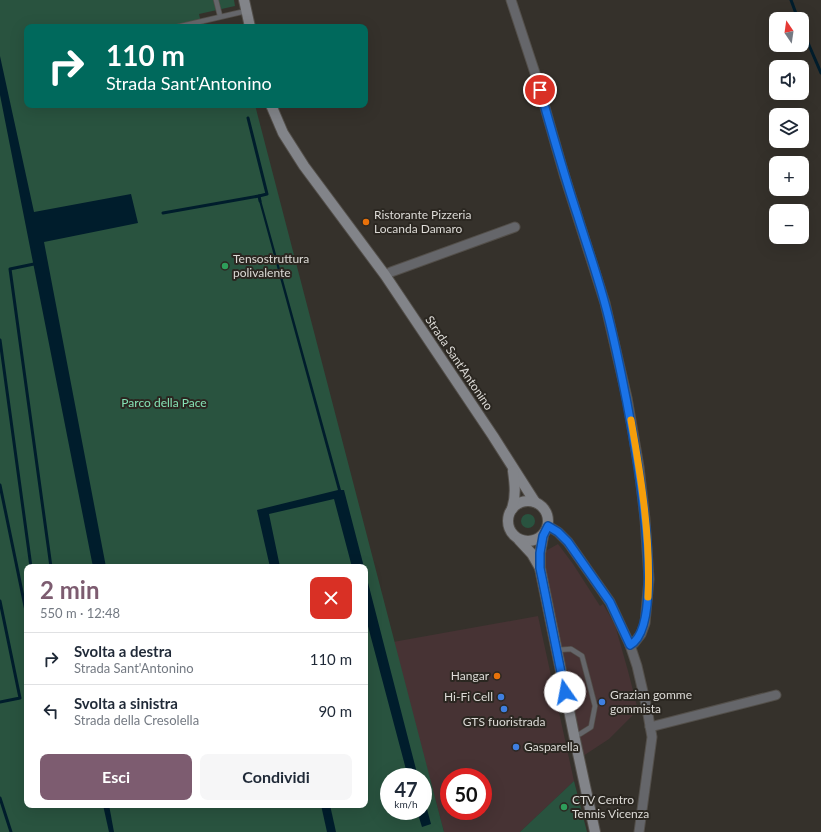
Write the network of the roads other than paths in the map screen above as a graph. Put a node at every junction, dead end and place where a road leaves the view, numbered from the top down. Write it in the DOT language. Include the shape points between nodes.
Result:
graph roads {
  1 [pos="216,0"];
  2 [pos="244,0"];
  3 [pos="511,0"];
  4 [pos="246,11"];
  5 [pos="220,16"];
  6 [pos="189,24"];
  7 [pos="249,24"];
  8 [pos="272,108"];
  9 [pos="515,227"];
  10 [pos="385,275"];
  11 [pos="512,466"];
  12 [pos="535,502"];
  13 [pos="512,509"];
  14 [pos="548,526"];
  15 [pos="543,536"];
  16 [pos="519,540"];
  17 [pos="540,568"];
  18 [pos="630,645"];
  19 [pos="556,650"];
  20 [pos="776,695"];
  21 [pos="650,727"];
  22 [pos="574,735"];
  23 [pos="596,832"];
  24 [pos="639,832"];
  1 -- 5 [label="lane"];
  2 -- 4 [label="main road"];
  3 -- 18 [label="street" via="605,303 627,398 639,466 649,579 645,623 641,634"];
  4 -- 5 [label="lane"];
  4 -- 7 [label="main road"];
  5 -- 6 [label="lane"];
  8 -- 10 [label="main road, Strada Sant'Antonino" via="283,133 304,166"];
  9 -- 10 [label="street"];
  10 -- 11 [label="main road, Strada Sant'Antonino"];
  11 -- 12 [label="main road, Strada Sant'Antonino"];
  11 -- 13 [label="main road, Strada Sant'Antonino" via="516,486"];
  12 -- 13 [label="main road" via="522,502"];
  12 -- 14 [label="main road, Strada Sant'Antonino" via="545,509 549,520"];
  13 -- 16 [label="main road, Strada Sant'Antonino" via="508,523 513,535"];
  14 -- 15 [label="main road, Strada Sant'Antonino"];
  14 -- 18 [label="street" via="568,542 610,602"];
  15 -- 16 [label="main road" via="531,542"];
  15 -- 17 [label="main road, Strada Sant'Antonino"];
  16 -- 17 [label="main road, Strada Sant'Antonino"];
  17 -- 19 [label="main road, Strada Sant'Antonino"];
  18 -- 21 [label="street"];
  19 -- 22 [label="main road, Strada Sant'Antonino"];
  19 -- 22 [label="lane" via="571,649 582,656 595,706 591,727"];
  20 -- 21 [label="street"];
  21 -- 24 [label="street" via="652,737"];
  22 -- 23 [label="main road, Strada Sant'Antonino"];
}
